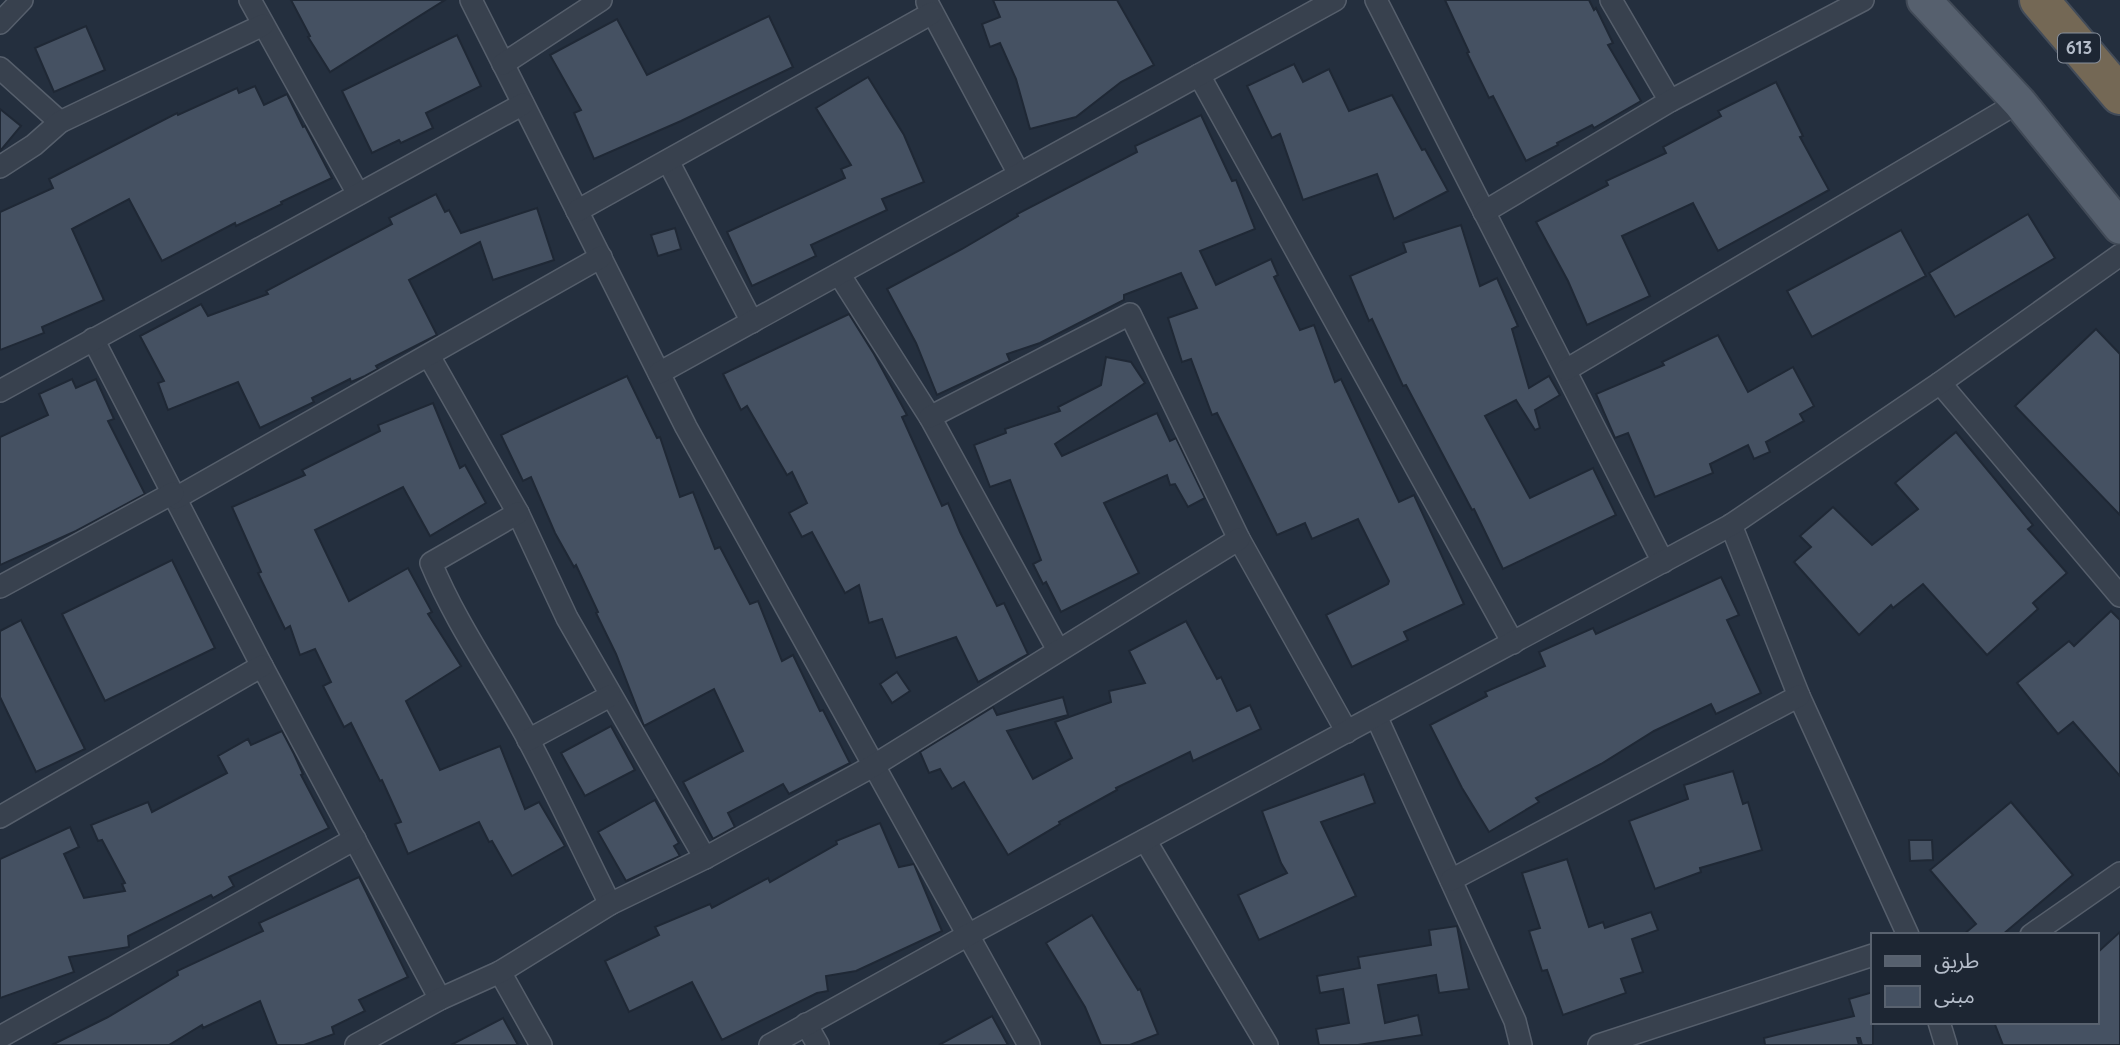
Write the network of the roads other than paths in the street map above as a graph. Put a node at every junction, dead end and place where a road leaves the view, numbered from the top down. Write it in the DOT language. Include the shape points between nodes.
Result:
graph roads {
  1 [pos="22,0"];
  2 [pos="250,0"];
  3 [pos="471,0"];
  4 [pos="601,0"];
  5 [pos="1335,0"];
  6 [pos="1376,0"];
  7 [pos="1611,0"];
  8 [pos="1863,0"];
  9 [pos="1924,0"];
  10 [pos="2039,0"];
  11 [pos="929,6"];
  12 [pos="0,23"];
  13 [pos="262,25"];
  14 [pos="503,64"];
  15 [pos="0,68"];
  16 [pos="1199,75"];
  17 [pos="2120,95"];
  18 [pos="1670,101"];
  19 [pos="2018,102"];
  20 [pos="523,104"];
  21 [pos="60,122"];
  22 [pos="668,161"];
  23 [pos="0,167"];
  24 [pos="1019,174"];
  25 [pos="358,194"];
  26 [pos="577,211"];
  27 [pos="1484,212"];
  28 [pos="2120,227"];
  29 [pos="2120,256"];
  30 [pos="601,257"];
  31 [pos="839,274"];
  32 [pos="752,322"];
  33 [pos="93,339"];
  34 [pos="429,356"];
  35 [pos="1566,370"];
  36 [pos="659,373"];
  37 [pos="1940,383"];
  38 [pos="0,391"];
  39 [pos="930,417"];
  40 [pos="174,495"];
  41 [pos="518,513"];
  42 [pos="1731,526"];
  43 [pos="1239,539"];
  44 [pos="1663,562"];
  45 [pos="0,587"];
  46 [pos="2120,596"];
  47 [pos="1513,643"];
  48 [pos="1058,650"];
  49 [pos="262,666"];
  50 [pos="610,696"];
  51 [pos="1799,696"];
  52 [pos="1376,716"];
  53 [pos="1347,732"];
  54 [pos="528,740"];
  55 [pos="873,766"];
  56 [pos="0,817"];
  57 [pos="355,839"];
  58 [pos="1145,840"];
  59 [pos="705,858"];
  60 [pos="2120,873"];
  61 [pos="1451,880"];
  62 [pos="610,904"];
  63 [pos="1907,933"];
  64 [pos="2034,933"];
  65 [pos="968,935"];
  66 [pos="1871,956"];
  67 [pos="500,972"];
  68 [pos="440,999"];
  69 [pos="806,1024"];
  70 [pos="1940,1024"];
  71 [pos="0,1037"];
  72 [pos="356,1045"];
  73 [pos="541,1045"];
  74 [pos="770,1045"];
  75 [pos="818,1045"];
  76 [pos="1029,1045"];
  77 [pos="1268,1045"];
  78 [pos="1521,1045"];
  79 [pos="1599,1045"];
  80 [pos="1946,1045"];
  1 -- 12 [label="street"];
  2 -- 13 [label="street"];
  3 -- 14 [label="street"];
  4 -- 14 [label="street"];
  5 -- 16 [label="street"];
  6 -- 27 [label="street"];
  7 -- 18 [label="street"];
  8 -- 18 [label="street"];
  9 -- 19 [label="main road"];
  10 -- 17 [label="highway, 613"];
  11 -- 22 [label="street"];
  11 -- 24 [label="street"];
  13 -- 21 [label="street"];
  13 -- 25 [label="street"];
  14 -- 20 [label="street"];
  15 -- 21 [label="street"];
  16 -- 24 [label="street"];
  16 -- 47 [label="street"];
  18 -- 27 [label="street"];
  19 -- 28 [label="main road"];
  19 -- 35 [label="street"];
  20 -- 25 [label="street"];
  20 -- 26 [label="street"];
  21 -- 23 [label="street"];
  22 -- 26 [label="street"];
  22 -- 32 [label="street"];
  24 -- 31 [label="street"];
  25 -- 33 [label="street"];
  26 -- 30 [label="street"];
  27 -- 35 [label="street"];
  29 -- 37 [label="street"];
  30 -- 34 [label="street"];
  30 -- 36 [label="street"];
  31 -- 32 [label="street"];
  31 -- 39 [label="street"];
  32 -- 36 [label="street"];
  33 -- 38 [label="street"];
  33 -- 40 [label="street"];
  34 -- 40 [label="street"];
  34 -- 41 [label="street"];
  35 -- 44 [label="street"];
  36 -- 55 [label="street"];
  37 -- 42 [label="street"];
  37 -- 46 [label="street"];
  39 -- 43 [label="street" via="1130,314"];
  39 -- 48 [label="street"];
  40 -- 45 [label="street"];
  40 -- 49 [label="street"];
  41 -- 50 [label="street"];
  41 -- 54 [label="street" via="431,563 444,596"];
  42 -- 44 [label="street"];
  42 -- 51 [label="street"];
  43 -- 48 [label="street"];
  43 -- 53 [label="street"];
  44 -- 47 [label="street"];
  47 -- 52 [label="street"];
  48 -- 55 [label="street"];
  49 -- 56 [label="street"];
  49 -- 57 [label="street"];
  50 -- 54 [label="street"];
  50 -- 59 [label="street"];
  51 -- 61 [label="street"];
  51 -- 63 [label="street"];
  52 -- 53 [label="street"];
  52 -- 61 [label="street"];
  53 -- 58 [label="street"];
  54 -- 62 [label="street"];
  55 -- 59 [label="street"];
  55 -- 65 [label="street"];
  57 -- 68 [label="street"];
  57 -- 71 [label="street"];
  58 -- 65 [label="street"];
  58 -- 77 [label="street"];
  59 -- 62 [label="street"];
  60 -- 64 [label="street"];
  61 -- 78 [label="street" via="1516,1021"];
  62 -- 67 [label="street"];
  65 -- 69 [label="street"];
  65 -- 76 [label="street"];
  66 -- 79 [label="street"];
  67 -- 68 [label="street"];
  67 -- 73 [label="street"];
  68 -- 72 [label="street"];
  69 -- 74 [label="street"];
  69 -- 75 [label="street"];
  70 -- 80 [label="street"];
}
